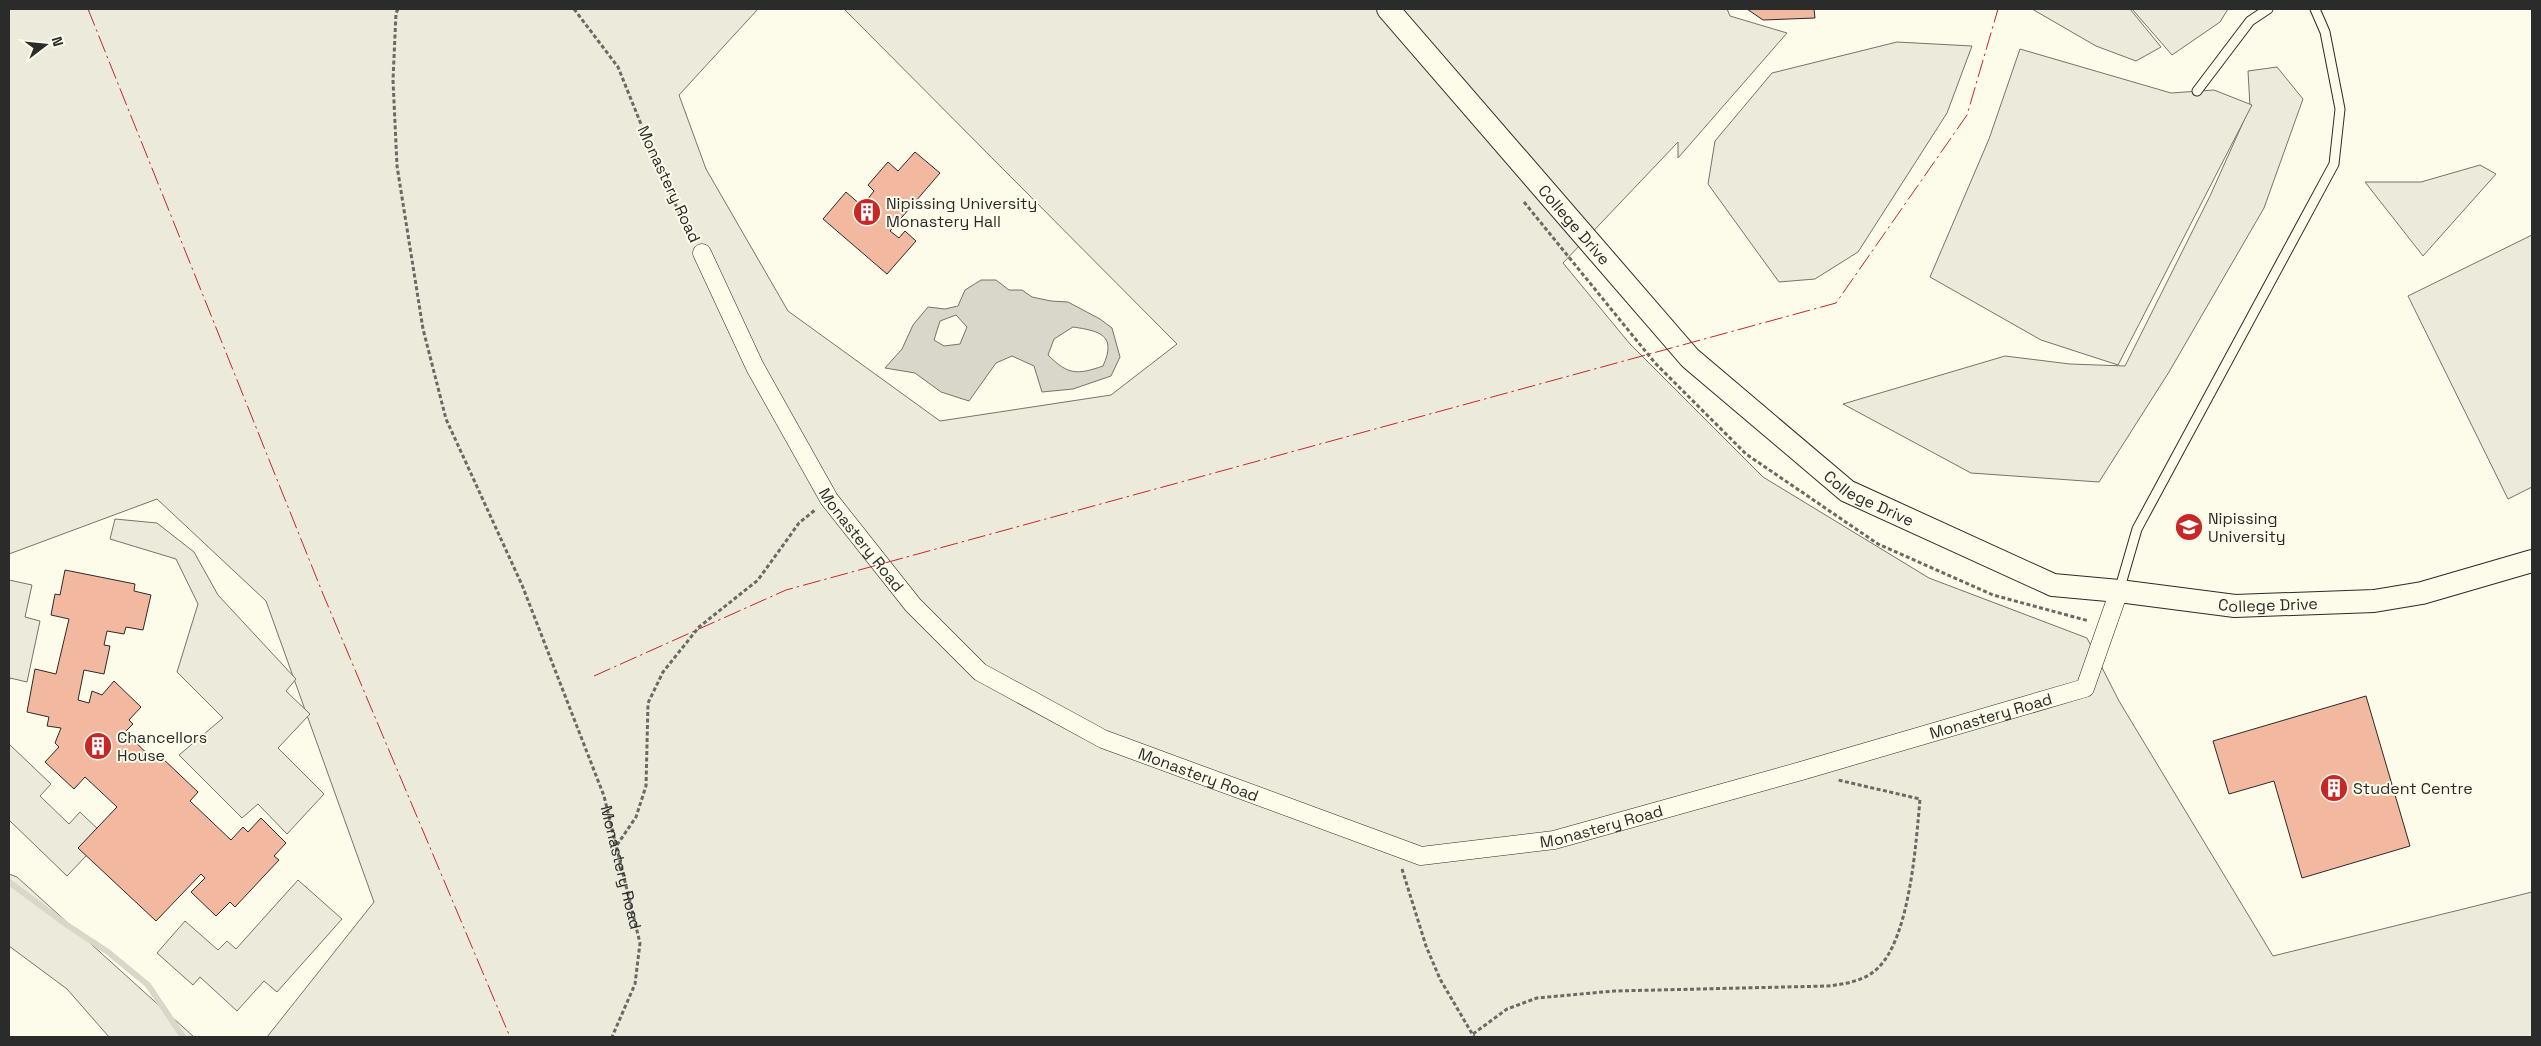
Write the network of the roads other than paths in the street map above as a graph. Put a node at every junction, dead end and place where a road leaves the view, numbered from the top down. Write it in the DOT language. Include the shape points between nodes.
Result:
graph roads {
  1 [pos="1388,9"];
  2 [pos="2268,9"];
  3 [pos="2315,9"];
  4 [pos="2197,91"];
  5 [pos="702,253"];
  6 [pos="2532,561"];
  7 [pos="2118,591"];
  1 -- 7 [label="street, College Drive" via="1690,358 1847,491 2053,585"];
  2 -- 4 [label="lane" via="2250,21"];
  3 -- 7 [label="lane" via="2325,32 2340,109 2334,164 2137,529"];
  5 -- 7 [label="street, Monastery Road" via="755,367 829,499 913,606 980,672 1103,739 1421,856 1554,840 2085,688"];
  6 -- 7 [label="street, College Drive" via="2422,593 2374,601 2235,606"];
}
